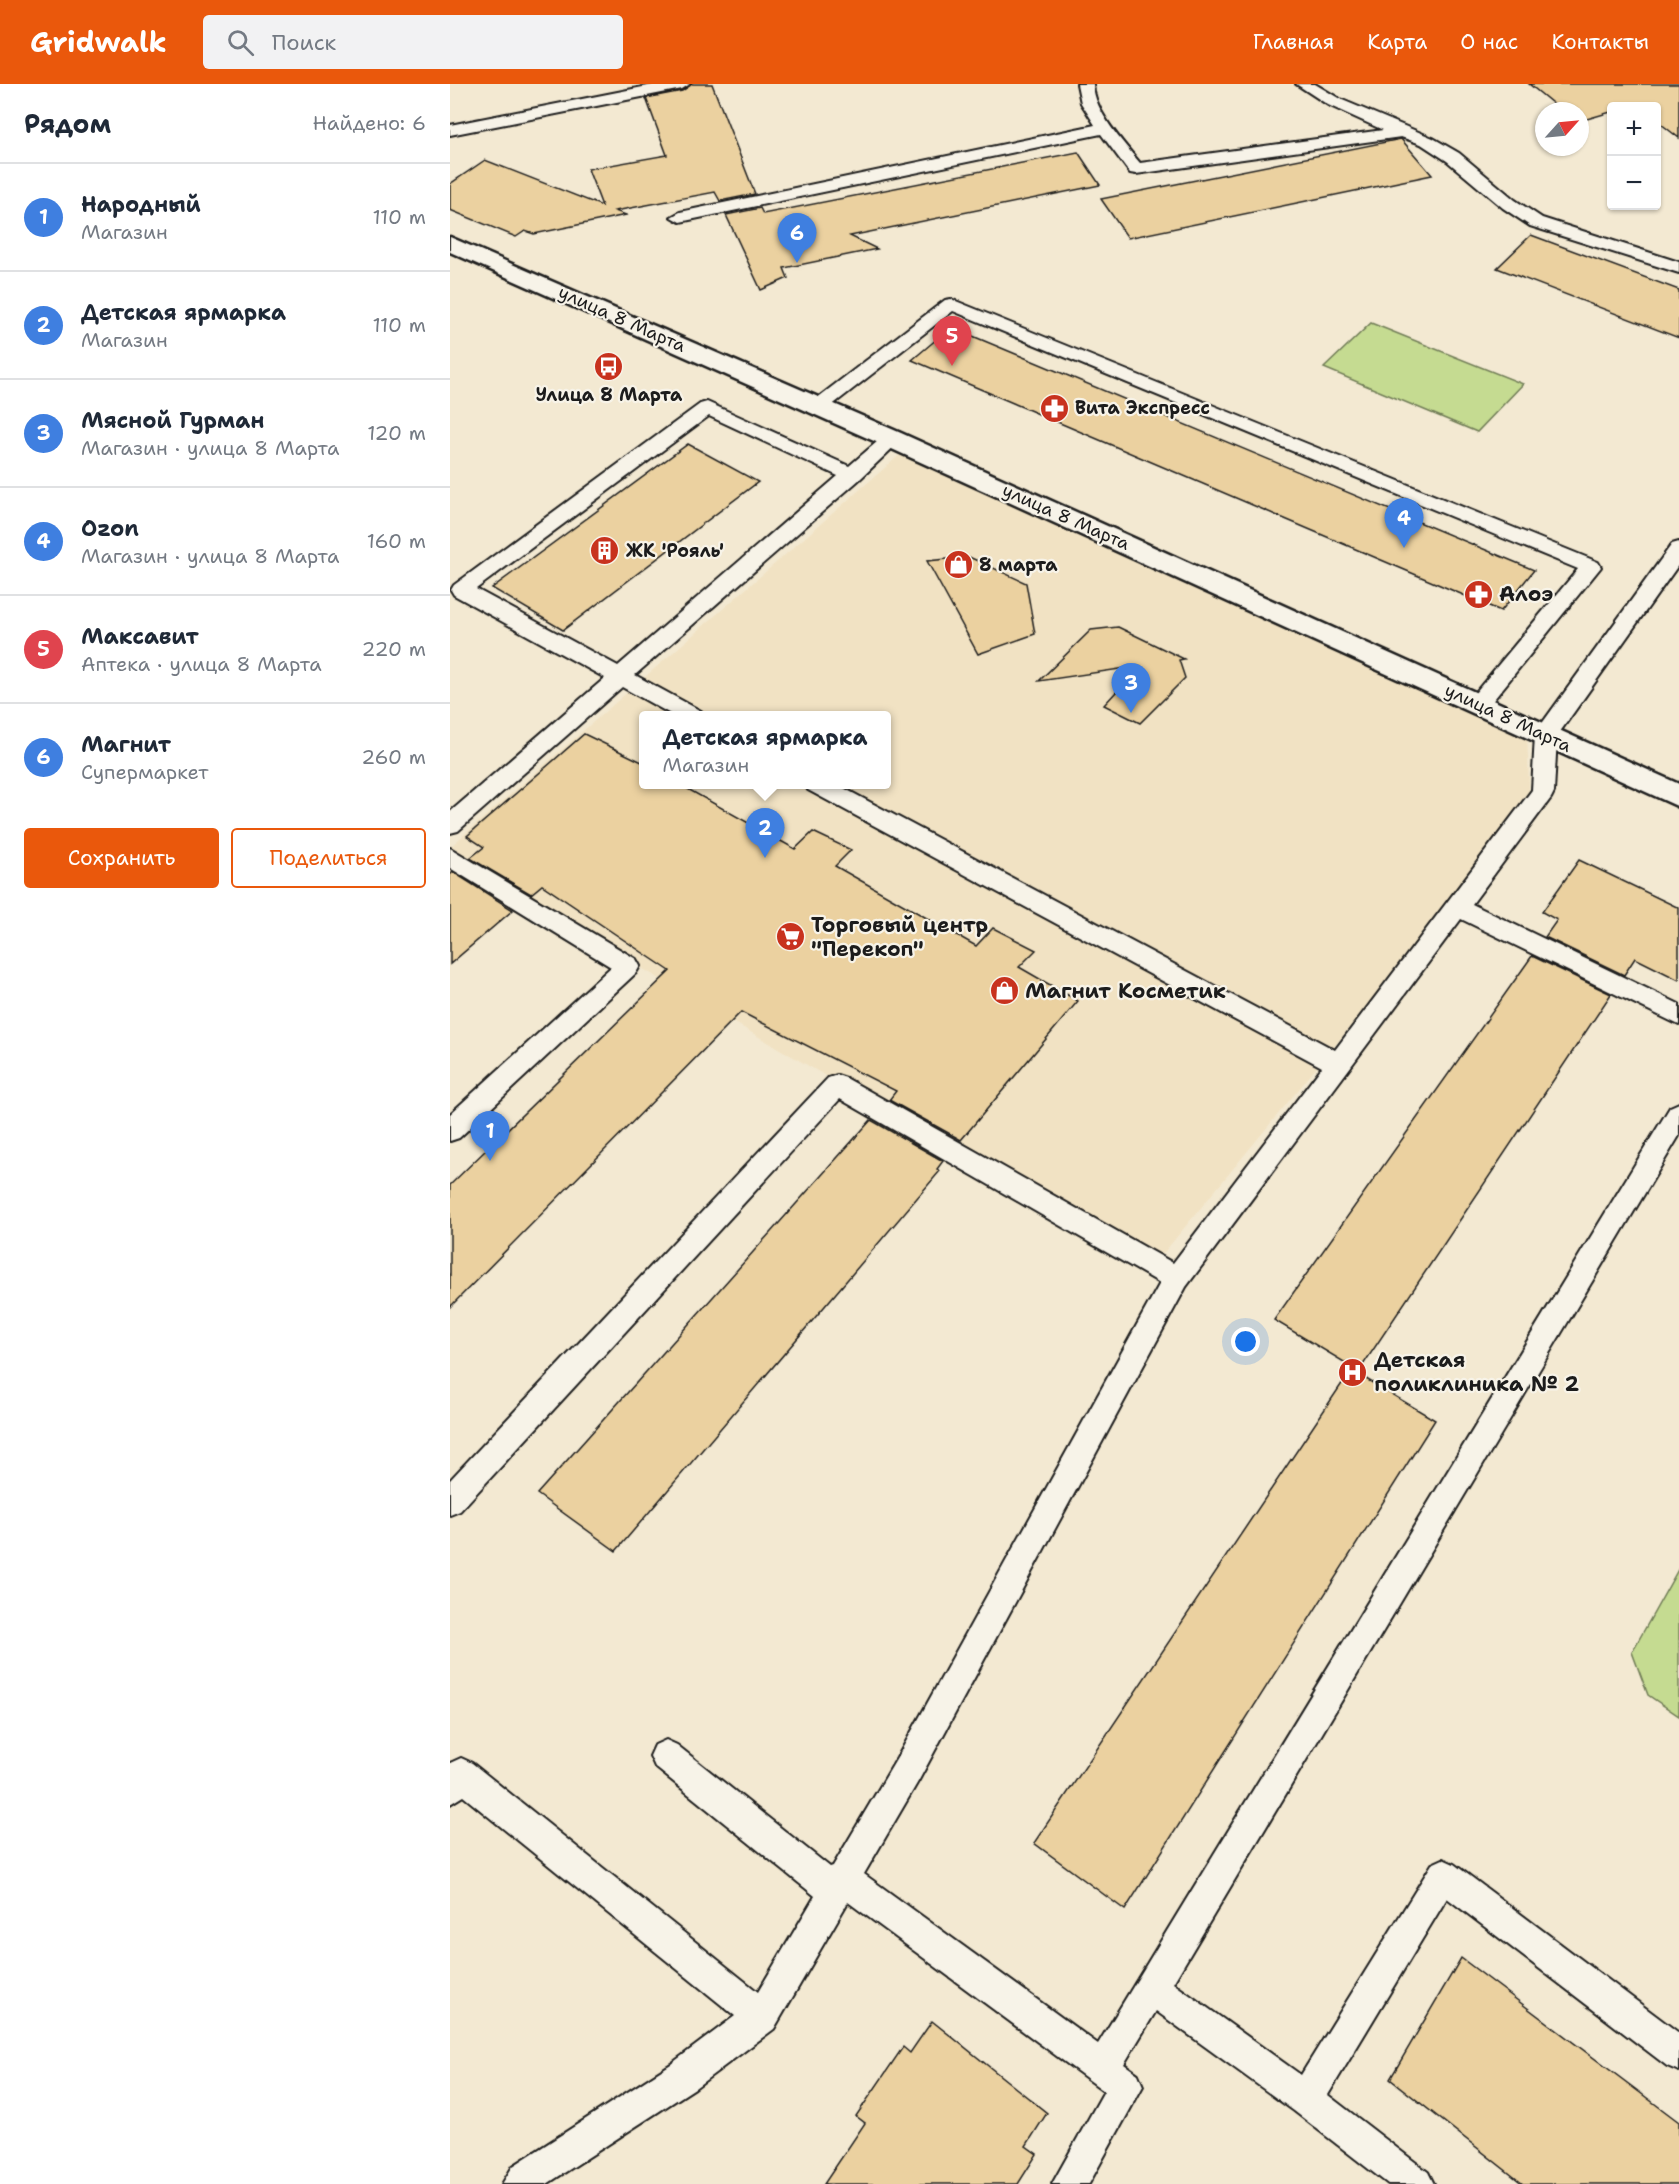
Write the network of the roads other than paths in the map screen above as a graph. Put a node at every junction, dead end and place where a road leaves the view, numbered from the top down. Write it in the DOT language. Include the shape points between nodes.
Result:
graph roads {
  1 [pos="682,84"];
  2 [pos="1085,84"];
  3 [pos="1304,84"];
  4 [pos="1106,128"];
  5 [pos="450,130"];
  6 [pos="1402,132"];
  7 [pos="680,216"];
  8 [pos="450,244"];
  9 [pos="1679,268"];
  10 [pos="819,406"];
  11 [pos="892,439"];
  12 [pos="852,475"];
  13 [pos="1679,549"];
  14 [pos="622,676"];
  15 [pos="1478,704"];
  16 [pos="684,711"];
  17 [pos="1546,735"];
  18 [pos="825,789"];
  19 [pos="1679,796"];
  20 [pos="450,825"];
  21 [pos="450,857"];
  22 [pos="1457,907"];
  23 [pos="1679,1015"];
  24 [pos="1339,1064"];
  25 [pos="1679,1114"];
  26 [pos="450,1130"];
  27 [pos="1177,1279"];
  28 [pos="450,1501"];
  29 [pos="666,1756"];
  30 [pos="454,1775"];
  31 [pos="838,1885"];
  32 [pos="1151,1987"];
  33 [pos="762,2017"];
  34 [pos="1679,2054"];
  35 [pos="1102,2069"];
  36 [pos="1306,2099"];
  37 [pos="520,2184"];
  38 [pos="1070,2184"];
  39 [pos="1416,2184"];
  1 -- 5 [label="lane"];
  2 -- 4 [label="lane" via="1088,102"];
  3 -- 6 [label="lane"];
  4 -- 6 [label="lane" via="1136,169"];
  4 -- 7 [label="lane"];
  6 -- 9 [label="lane" via="1453,157 1536,222"];
  8 -- 10 [label="street, улица 8 Марта"];
  10 -- 11 [label="street, улица 8 Марта"];
  10 -- 15 [label="lane" via="951,304 1591,567"];
  11 -- 12 [label="lane"];
  11 -- 15 [label="street, улица 8 Марта"];
  12 -- 14 [label="lane"];
  12 -- 14 [label="lane" via="707,408 462,590"];
  13 -- 17 [label="lane"];
  14 -- 16 [label="lane"];
  14 -- 20 [label="lane"];
  15 -- 17 [label="street, улица 8 Марта"];
  17 -- 19 [label="street, улица 8 Марта"];
  17 -- 22 [label="lane" via="1543,792"];
  18 -- 24 [label="lane"];
  21 -- 26 [label="lane" via="628,966"];
  22 -- 23 [label="lane"];
  22 -- 24 [label="lane"];
  24 -- 27 [label="lane"];
  25 -- 32 [label="lane"];
  27 -- 28 [label="lane" via="837,1084"];
  27 -- 31 [label="lane" via="914,1759"];
  29 -- 31 [label="lane"];
  30 -- 33 [label="lane"];
  31 -- 33 [label="lane"];
  31 -- 35 [label="lane"];
  32 -- 35 [label="lane"];
  32 -- 36 [label="lane"];
  33 -- 37 [label="lane" via="683,2076"];
  34 -- 36 [label="lane" via="1443,1875"];
  35 -- 38 [label="lane" via="1126,2086"];
  36 -- 39 [label="lane"];
}
